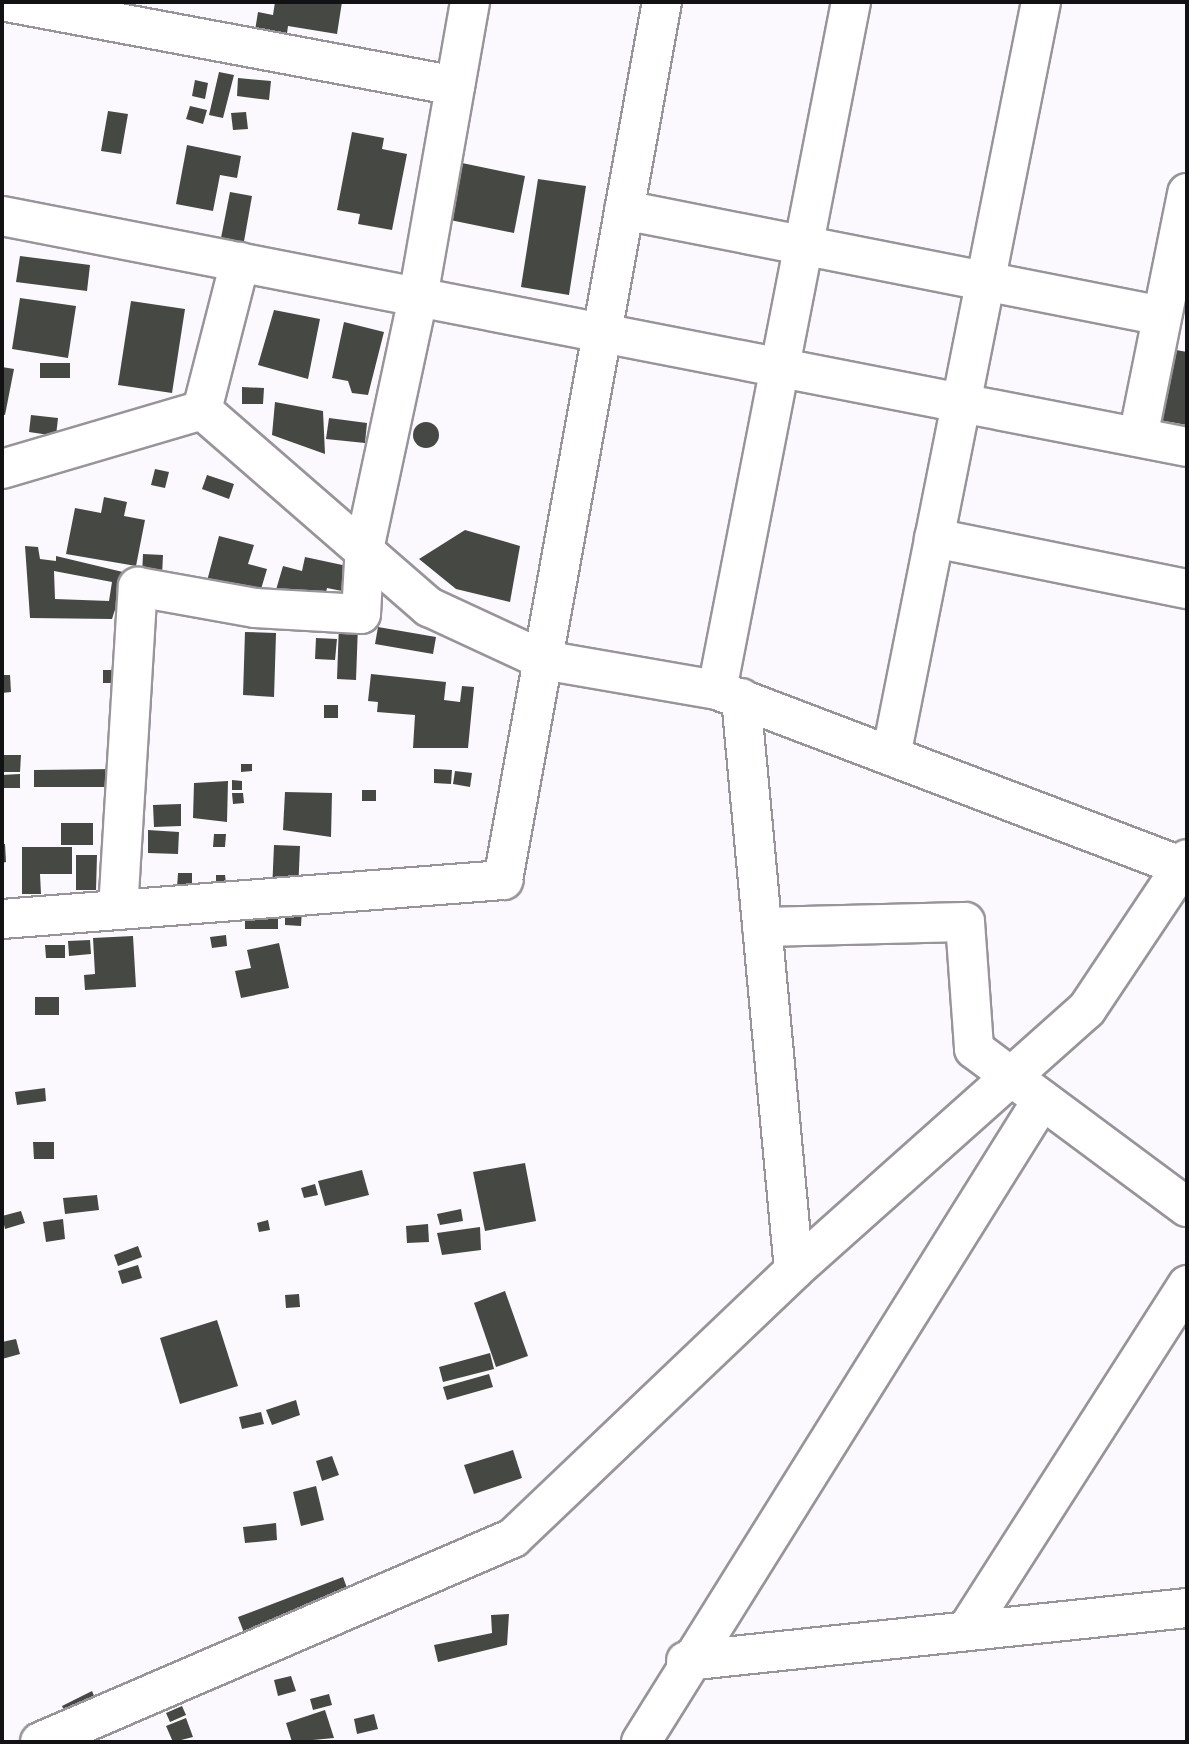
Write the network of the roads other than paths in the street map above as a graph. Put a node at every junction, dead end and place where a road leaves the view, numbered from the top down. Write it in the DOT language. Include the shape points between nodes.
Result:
graph roads {
  1 [pos="7,2"];
  2 [pos="470,2"];
  3 [pos="662,2"];
  4 [pos="851,2"];
  5 [pos="1041,2"];
  6 [pos="2,18"];
  7 [pos="455,86"];
  8 [pos="1187,193"];
  9 [pos="624,209"];
  10 [pos="2,216"];
  11 [pos="804,245"];
  12 [pos="240,262"];
  13 [pos="986,281"];
  14 [pos="418,297"];
  15 [pos="1163,316"];
  16 [pos="602,333"];
  17 [pos="780,368"];
  18 [pos="961,403"];
  19 [pos="202,410"];
  20 [pos="1138,438"];
  21 [pos="1187,447"];
  22 [pos="2,469"];
  23 [pos="934,538"];
  24 [pos="365,545"];
  25 [pos="1187,589"];
  26 [pos="543,660"];
  27 [pos="729,694"];
  28 [pos="891,755"];
  29 [pos="1185,863"];
  30 [pos="118,910"];
  31 [pos="2,919"];
  32 [pos="762,926"];
  33 [pos="1011,1077"];
  34 [pos="1042,1100"];
  35 [pos="1187,1207"];
  36 [pos="794,1270"];
  37 [pos="1187,1285"];
  38 [pos="1187,1608"];
  39 [pos="966,1631"];
  40 [pos="686,1661"];
  41 [pos="40,1742"];
  42 [pos="641,1742"];
  1 -- 6 [label="street"];
  1 -- 7 [label="street"];
  2 -- 7 [label="street"];
  3 -- 9 [label="street"];
  4 -- 11 [label="street"];
  5 -- 13 [label="street"];
  7 -- 14 [label="street"];
  8 -- 15 [label="street"];
  9 -- 11 [label="street"];
  9 -- 16 [label="street"];
  10 -- 12 [label="street"];
  11 -- 13 [label="street"];
  11 -- 17 [label="street"];
  12 -- 14 [label="street"];
  12 -- 19 [label="street"];
  13 -- 15 [label="street"];
  13 -- 18 [label="street"];
  14 -- 16 [label="street"];
  14 -- 24 [label="street"];
  15 -- 20 [label="street"];
  16 -- 17 [label="street"];
  16 -- 26 [label="street"];
  17 -- 18 [label="street"];
  17 -- 27 [label="street"];
  18 -- 20 [label="street"];
  18 -- 23 [label="street"];
  19 -- 22 [label="street"];
  19 -- 24 [label="street"];
  20 -- 21 [label="street"];
  23 -- 25 [label="street"];
  23 -- 28 [label="street"];
  24 -- 26 [label="street" via="429,607"];
  24 -- 30 [label="street" via="361,614 255,608 138,587"];
  26 -- 27 [label="street"];
  26 -- 30 [label="street" via="503,880"];
  27 -- 28 [label="street"];
  27 -- 32 [label="street"];
  28 -- 29 [label="street"];
  29 -- 33 [label="street" via="1087,1009"];
  30 -- 31 [label="street"];
  32 -- 33 [label="street" via="965,922 974,1049"];
  32 -- 36 [label="street"];
  33 -- 34 [label="street"];
  33 -- 36 [label="street"];
  34 -- 35 [label="street"];
  34 -- 40 [label="street"];
  36 -- 41 [label="street" via="513,1538"];
  37 -- 39 [label="street"];
  38 -- 39 [label="street"];
  39 -- 40 [label="street"];
  40 -- 42 [label="street"];
}
